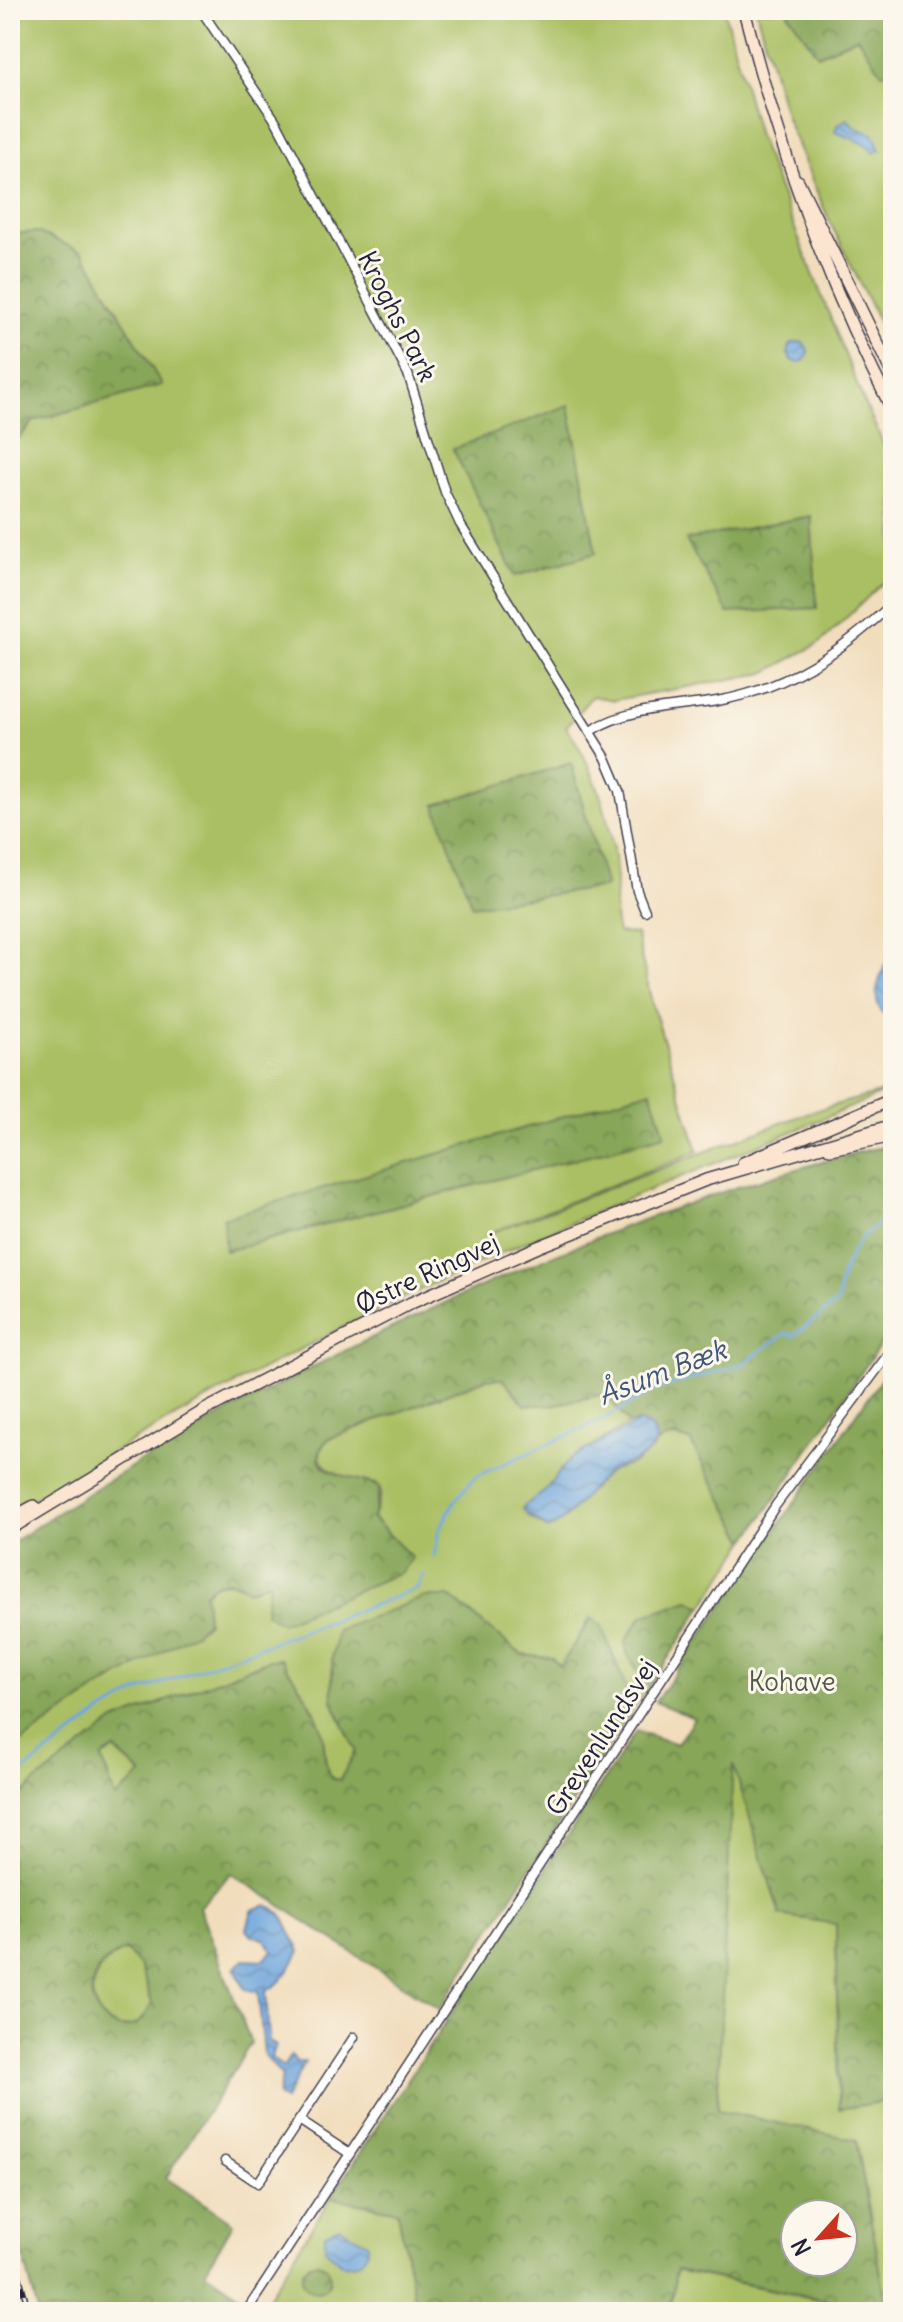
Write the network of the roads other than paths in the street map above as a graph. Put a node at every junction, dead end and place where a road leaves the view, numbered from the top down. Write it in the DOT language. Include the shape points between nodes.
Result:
graph roads {
  1 [pos="201,10"];
  2 [pos="744,10"];
  3 [pos="788,161"];
  4 [pos="851,325"];
  5 [pos="893,375"];
  6 [pos="893,396"];
  7 [pos="893,411"];
  8 [pos="893,603"];
  9 [pos="592,730"];
  10 [pos="645,911"];
  11 [pos="893,1099"];
  12 [pos="893,1125"];
  13 [pos="893,1136"];
  14 [pos="802,1152"];
  15 [pos="706,1180"];
  16 [pos="893,1348"];
  17 [pos="95,1475"];
  18 [pos="10,1519"];
  19 [pos="10,1529"];
  20 [pos="354,2037"];
  21 [pos="299,2120"];
  22 [pos="350,2154"];
  23 [pos="225,2161"];
  24 [pos="246,2312"];
  1 -- 9 [label="street, Kroghs Park" via="277,123 408,374 460,524"];
  2 -- 3 [label="main road"];
  3 -- 4 [label="main road"];
  3 -- 5 [label="main road"];
  4 -- 6 [label="main road"];
  4 -- 7 [label="main road"];
  8 -- 9 [label="street" via="839,651 795,677 718,701 616,717"];
  9 -- 10 [label="street, Kroghs Park" via="620,791"];
  11 -- 15 [label="main road"];
  12 -- 14 [label="main road, Østre Ringvej"];
  13 -- 14 [label="main road"];
  14 -- 15 [label="main road, Østre Ringvej"];
  15 -- 17 [label="main road, Østre Ringvej" via="411,1303 295,1360"];
  16 -- 22 [label="street, Grevenlundsvej" via="776,1505"];
  17 -- 18 [label="main road"];
  17 -- 19 [label="main road, Østre Ringvej"];
  20 -- 21 [label="street"];
  21 -- 22 [label="street"];
  21 -- 23 [label="street" via="258,2183"];
  22 -- 24 [label="street, Grevenlundsvej"];
}
